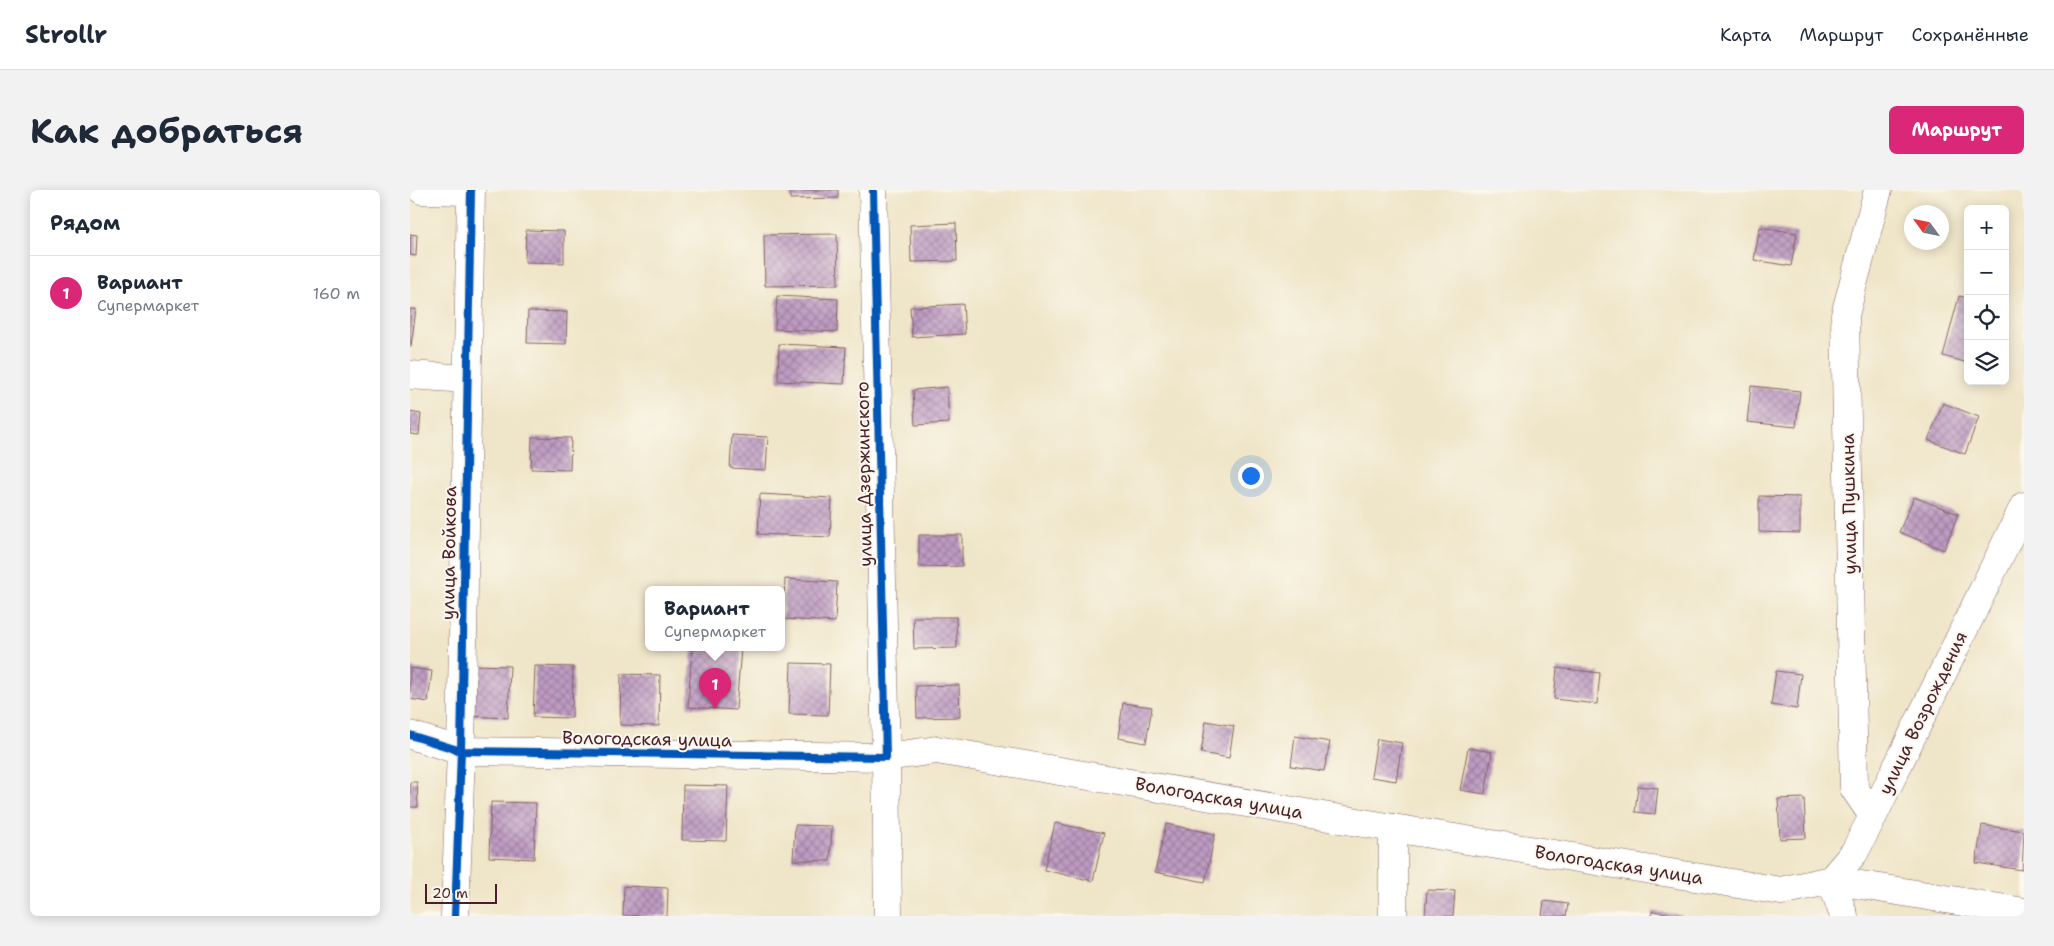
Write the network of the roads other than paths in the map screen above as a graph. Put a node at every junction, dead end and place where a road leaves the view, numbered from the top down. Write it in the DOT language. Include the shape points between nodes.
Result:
graph roads {
  1 [pos="422,190"];
  2 [pos="471,190"];
  3 [pos="873,190"];
  4 [pos="1878,190"];
  5 [pos="410,375"];
  6 [pos="468,378"];
  7 [pos="2024,506"];
  8 [pos="410,735"];
  9 [pos="461,751"];
  10 [pos="886,757"];
  11 [pos="1873,816"];
  12 [pos="1393,828"];
  13 [pos="1831,880"];
  14 [pos="2024,912"];
  15 [pos="455,916"];
  16 [pos="888,916"];
  17 [pos="1393,916"];
  18 [pos="1844,916"];
  1 -- 2 [label="street"];
  2 -- 6 [label="street, улица Войкова"];
  3 -- 10 [label="street, улица Дзержинского"];
  4 -- 11 [label="street, улица Пушкина" via="1845,315 1854,788"];
  5 -- 6 [label="street"];
  6 -- 9 [label="street, улица Войкова"];
  7 -- 11 [label="street, улица Возрождения"];
  8 -- 9 [label="street, Вологодская улица"];
  9 -- 10 [label="street, Вологодская улица"];
  9 -- 15 [label="street, улица Войкова"];
  10 -- 12 [label="street, Вологодская улица" via="937,750"];
  10 -- 16 [label="street, улица Дзержинского"];
  11 -- 13 [label="street, улица Возрождения" via="1854,853"];
  12 -- 13 [label="street, Вологодская улица" via="1781,891"];
  12 -- 17 [label="street"];
  13 -- 14 [label="street, Вологодская улица"];
  13 -- 18 [label="street"];
}
